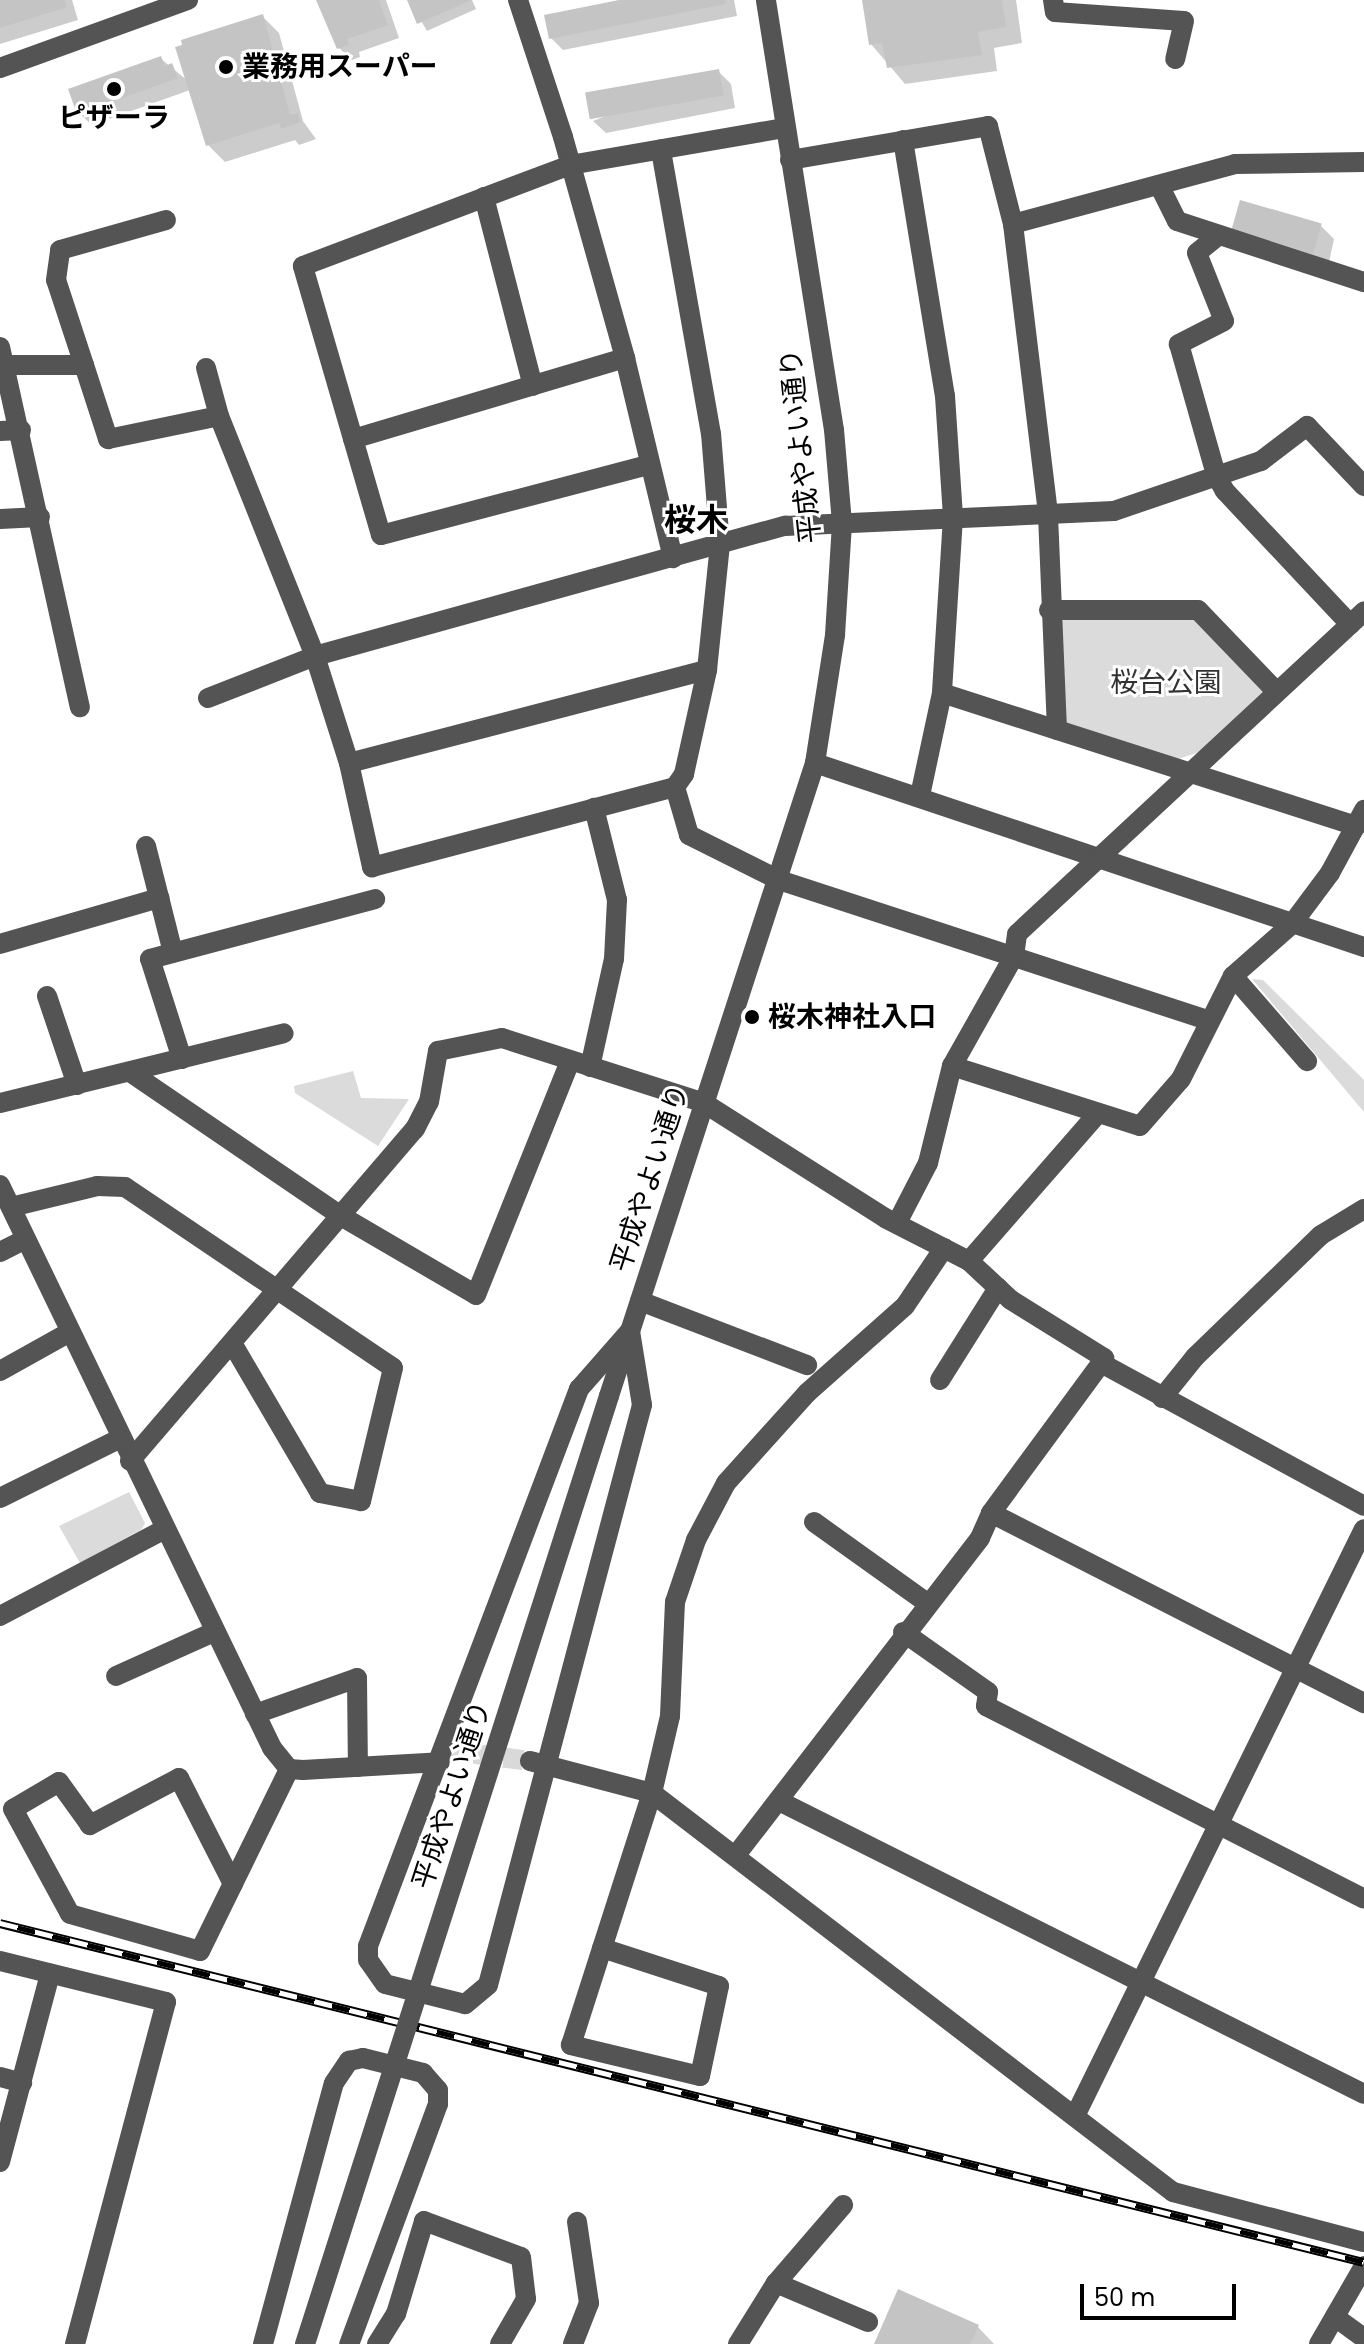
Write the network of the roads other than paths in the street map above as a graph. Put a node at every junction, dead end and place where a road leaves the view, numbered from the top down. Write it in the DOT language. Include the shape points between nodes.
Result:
graph roads {
  1 [pos="188,0"];
  2 [pos="518,0"];
  3 [pos="766,0"];
  4 [pos="1053,0"];
  5 [pos="1175,59"];
  6 [pos="0,68"];
  7 [pos="785,128"];
  8 [pos="903,140"];
  9 [pos="661,149"];
  10 [pos="790,160"];
  11 [pos="1364,162"];
  12 [pos="570,165"];
  13 [pos="1159,185"];
  14 [pos="484,197"];
  15 [pos="166,220"];
  16 [pos="1013,224"];
  17 [pos="1219,235"];
  18 [pos="1364,282"];
  19 [pos="3,356"];
  20 [pos="625,358"];
  21 [pos="84,365"];
  22 [pos="206,368"];
  23 [pos="533,386"];
  24 [pos="219,416"];
  25 [pos="21,430"];
  26 [pos="0,431"];
  27 [pos="353,439"];
  28 [pos="648,465"];
  29 [pos="1216,475"];
  30 [pos="1364,486"];
  31 [pos="1048,515"];
  32 [pos="40,517"];
  33 [pos="953,517"];
  34 [pos="0,519"];
  35 [pos="842,523"];
  36 [pos="720,545"];
  37 [pos="673,558"];
  38 [pos="1049,610"];
  39 [pos="1357,617"];
  40 [pos="315,656"];
  41 [pos="707,670"];
  42 [pos="1276,691"];
  43 [pos="942,693"];
  44 [pos="208,698"];
  45 [pos="80,707"];
  46 [pos="1057,730"];
  47 [pos="349,763"];
  48 [pos="815,763"];
  49 [pos="1192,773"];
  50 [pos="675,787"];
  51 [pos="920,796"];
  52 [pos="594,808"];
  53 [pos="1360,818"];
  54 [pos="146,846"];
  55 [pos="1097,856"];
  56 [pos="779,880"];
  57 [pos="159,898"];
  58 [pos="375,899"];
  59 [pos="1292,924"];
  60 [pos="0,944"];
  61 [pos="1364,947"];
  62 [pos="173,953"];
  63 [pos="1014,956"];
  64 [pos="1233,976"];
  65 [pos="47,996"];
  66 [pos="1210,1021"];
  67 [pos="284,1033"];
  68 [pos="182,1059"];
  69 [pos="1307,1061"];
  70 [pos="580,1064"];
  71 [pos="952,1066"];
  72 [pos="130,1072"];
  73 [pos="77,1085"];
  74 [pos="0,1103"];
  75 [pos="704,1103"];
  76 [pos="1098,1113"];
  77 [pos="0,1185"];
  78 [pos="11,1207"];
  79 [pos="1364,1209"];
  80 [pos="341,1216"];
  81 [pos="897,1223"];
  82 [pos="25,1239"];
  83 [pos="944,1248"];
  84 [pos="0,1252"];
  85 [pos="969,1261"];
  86 [pos="280,1287"];
  87 [pos="998,1288"];
  88 [pos="640,1301"];
  89 [pos="630,1331"];
  90 [pos="68,1333"];
  91 [pos="232,1343"];
  92 [pos="1101,1363"];
  93 [pos="807,1365"];
  94 [pos="0,1371"];
  95 [pos="940,1380"];
  96 [pos="1162,1398"];
  97 [pos="119,1439"];
  98 [pos="130,1461"];
  99 [pos="0,1498"];
  100 [pos="1364,1506"];
  101 [pos="991,1513"];
  102 [pos="814,1522"];
  103 [pos="1364,1529"];
  104 [pos="163,1530"];
  105 [pos="927,1603"];
  106 [pos="0,1616"];
  107 [pos="214,1632"];
  108 [pos="903,1632"];
  109 [pos="1298,1669"];
  110 [pos="116,1676"];
  111 [pos="1364,1703"];
  112 [pos="255,1714"];
  113 [pos="440,1762"];
  114 [pos="537,1763"];
  115 [pos="358,1767"];
  116 [pos="289,1769"];
  117 [pos="652,1793"];
  118 [pos="779,1801"];
  119 [pos="1219,1826"];
  120 [pos="736,1855"];
  121 [pos="233,1884"];
  122 [pos="1364,1899"];
  123 [pos="602,1948"];
  124 [pos="0,1961"];
  125 [pos="50,1974"];
  126 [pos="1140,1983"];
  127 [pos="0,2077"];
  128 [pos="22,2083"];
  129 [pos="1364,2094"];
  130 [pos="1075,2116"];
  131 [pos="0,2162"];
  132 [pos="843,2205"];
  133 [pos="577,2222"];
  134 [pos="1364,2242"];
  135 [pos="1364,2266"];
  136 [pos="776,2283"];
  137 [pos="1335,2317"];
  138 [pos="868,2322"];
  139 [pos="1364,2338"];
  140 [pos="75,2344"];
  141 [pos="263,2344"];
  142 [pos="305,2344"];
  143 [pos="349,2344"];
  144 [pos="377,2344"];
  145 [pos="500,2344"];
  146 [pos="573,2344"];
  147 [pos="738,2344"];
  148 [pos="1319,2344"];
  1 -- 6 [label="street"];
  2 -- 12 [label="street"];
  3 -- 7 [label="street, 平成やよい通り"];
  4 -- 5 [label="street" via="1055,12 1184,21"];
  7 -- 9 [label="street"];
  7 -- 10 [label="street, 平成やよい通り"];
  8 -- 10 [label="street"];
  8 -- 16 [label="street" via="988,126"];
  8 -- 33 [label="street" via="945,396"];
  9 -- 12 [label="street"];
  9 -- 36 [label="street" via="711,434"];
  10 -- 35 [label="street, 平成やよい通り" via="834,430"];
  11 -- 13 [label="street" via="1235,164"];
  12 -- 14 [label="street"];
  12 -- 20 [label="street"];
  13 -- 16 [label="street"];
  13 -- 17 [label="street" via="1177,221"];
  14 -- 23 [label="street"];
  14 -- 27 [label="street" via="303,266"];
  15 -- 21 [label="street" via="60,250 56,280"];
  16 -- 31 [label="street"];
  17 -- 18 [label="street"];
  17 -- 29 [label="street" via="1197,253 1224,321 1179,344"];
  19 -- 21 [label="street"];
  19 -- 25 [label="street"];
  20 -- 23 [label="street"];
  20 -- 28 [label="street"];
  21 -- 24 [label="street" via="108,439"];
  22 -- 24 [label="street"];
  23 -- 27 [label="street"];
  24 -- 40 [label="street"];
  25 -- 26 [label="street"];
  25 -- 32 [label="street"];
  27 -- 28 [label="street" via="381,535"];
  28 -- 37 [label="street"];
  29 -- 30 [label="street" via="1261,461 1307,426"];
  29 -- 31 [label="street" via="1114,511"];
  29 -- 39 [label="street" via="1225,491"];
  31 -- 33 [label="street"];
  31 -- 38 [label="street"];
  32 -- 34 [label="street"];
  32 -- 45 [label="street"];
  33 -- 35 [label="street"];
  33 -- 43 [label="street"];
  35 -- 36 [label="street" via="785,526"];
  35 -- 48 [label="street, 平成やよい通り" via="835,635"];
  36 -- 37 [label="street"];
  36 -- 41 [label="street"];
  37 -- 40 [label="street"];
  38 -- 42 [label="street" via="1198,610"];
  38 -- 46 [label="street"];
  39 -- 42 [label="street"];
  40 -- 44 [label="street"];
  40 -- 47 [label="street"];
  41 -- 47 [label="street"];
  41 -- 50 [label="street" via="684,774"];
  42 -- 49 [label="street"];
  43 -- 46 [label="street"];
  43 -- 51 [label="street"];
  46 -- 49 [label="street"];
  47 -- 52 [label="street" via="372,867"];
  48 -- 51 [label="street"];
  48 -- 56 [label="street, 平成やよい通り"];
  49 -- 53 [label="street"];
  49 -- 55 [label="street"];
  50 -- 52 [label="street"];
  50 -- 56 [label="street" via="689,835"];
  51 -- 55 [label="street"];
  52 -- 70 [label="street" via="617,900 614,959"];
  53 -- 59 [label="street" via="1330,873"];
  54 -- 57 [label="street"];
  55 -- 59 [label="street"];
  55 -- 63 [label="street" via="1017,934"];
  56 -- 63 [label="street"];
  56 -- 75 [label="street, 平成やよい通り"];
  57 -- 60 [label="street"];
  57 -- 62 [label="street"];
  58 -- 62 [label="street"];
  59 -- 61 [label="street"];
  59 -- 64 [label="street"];
  62 -- 68 [label="street" via="150,959"];
  63 -- 66 [label="street"];
  63 -- 71 [label="street"];
  64 -- 66 [label="street"];
  64 -- 69 [label="street"];
  65 -- 73 [label="street"];
  66 -- 76 [label="street" via="1181,1079 1140,1126"];
  67 -- 68 [label="street"];
  68 -- 72 [label="street"];
  70 -- 75 [label="street"];
  70 -- 80 [label="street" via="502,1038 438,1051 429,1102 415,1129"];
  70 -- 80 [label="street" via="476,1295"];
  71 -- 76 [label="street"];
  71 -- 81 [label="street" via="928,1163"];
  72 -- 73 [label="street"];
  72 -- 80 [label="street"];
  73 -- 74 [label="street"];
  75 -- 81 [label="street"];
  75 -- 88 [label="street, 平成やよい通り"];
  76 -- 85 [label="street"];
  77 -- 78 [label="street"];
  78 -- 82 [label="street"];
  78 -- 86 [label="street" via="97,1186 125,1187"];
  79 -- 96 [label="street" via="1321,1235 1195,1357"];
  80 -- 86 [label="street"];
  81 -- 83 [label="street"];
  82 -- 84 [label="street"];
  82 -- 90 [label="street"];
  83 -- 85 [label="street"];
  83 -- 117 [label="street" via="905,1306 807,1393 726,1483 696,1540 675,1602 670,1716"];
  85 -- 87 [label="street"];
  86 -- 91 [label="street"];
  86 -- 91 [label="street" via="393,1368 361,1501 320,1493"];
  87 -- 92 [label="street" via="1104,1358"];
  87 -- 95 [label="street"];
  88 -- 89 [label="street, 平成やよい通り"];
  88 -- 93 [label="street"];
  89 -- 113 [label="street" via="579,1389"];
  89 -- 114 [label="street" via="642,1405"];
  89 -- 142 [label="street, 平成やよい通り, bridge"];
  90 -- 94 [label="street"];
  90 -- 97 [label="street"];
  91 -- 98 [label="street"];
  92 -- 96 [label="street"];
  92 -- 101 [label="street"];
  96 -- 100 [label="street"];
  97 -- 98 [label="street"];
  97 -- 99 [label="street"];
  98 -- 104 [label="street"];
  101 -- 105 [label="street" via="980,1538"];
  101 -- 109 [label="street"];
  102 -- 105 [label="street"];
  103 -- 109 [label="street"];
  104 -- 106 [label="street"];
  104 -- 107 [label="street"];
  105 -- 108 [label="street"];
  107 -- 110 [label="street"];
  107 -- 112 [label="street"];
  108 -- 118 [label="street"];
  108 -- 119 [label="street" via="988,1692 986,1706"];
  109 -- 111 [label="street"];
  109 -- 119 [label="street"];
  112 -- 115 [label="street" via="357,1678"];
  112 -- 116 [label="street"];
  113 -- 114 [label="street" via="368,1946 368,1960 385,1984 465,2004 488,1985"];
  113 -- 115 [label="street"];
  114 -- 117 [label="street"];
  115 -- 116 [label="street"];
  116 -- 121 [label="street"];
  117 -- 120 [label="street"];
  117 -- 123 [label="street"];
  118 -- 120 [label="street"];
  118 -- 126 [label="street"];
  119 -- 122 [label="street"];
  119 -- 126 [label="street"];
  120 -- 130 [label="street"];
  121 -- 121 [label="street" via="200,1951 70,1914 13,1809 59,1782 90,1825 179,1778"];
  123 -- 123 [label="street" via="571,2045 700,2076 719,1986"];
  124 -- 125 [label="street"];
  125 -- 128 [label="street"];
  125 -- 140 [label="street" via="166,2002"];
  126 -- 129 [label="street"];
  126 -- 130 [label="street"];
  127 -- 128 [label="street"];
  128 -- 131 [label="street"];
  130 -- 134 [label="street" via="1173,2192"];
  132 -- 136 [label="street"];
  133 -- 146 [label="street" via="589,2303"];
  135 -- 137 [label="street"];
  136 -- 138 [label="street"];
  136 -- 147 [label="street"];
  137 -- 139 [label="street"];
  137 -- 148 [label="street"];
  141 -- 143 [label="street" via="334,2083 349,2061 363,2058 423,2073 438,2090 438,2104"];
  144 -- 145 [label="street" via="396,2314 424,2221 521,2257 526,2299"];
}
